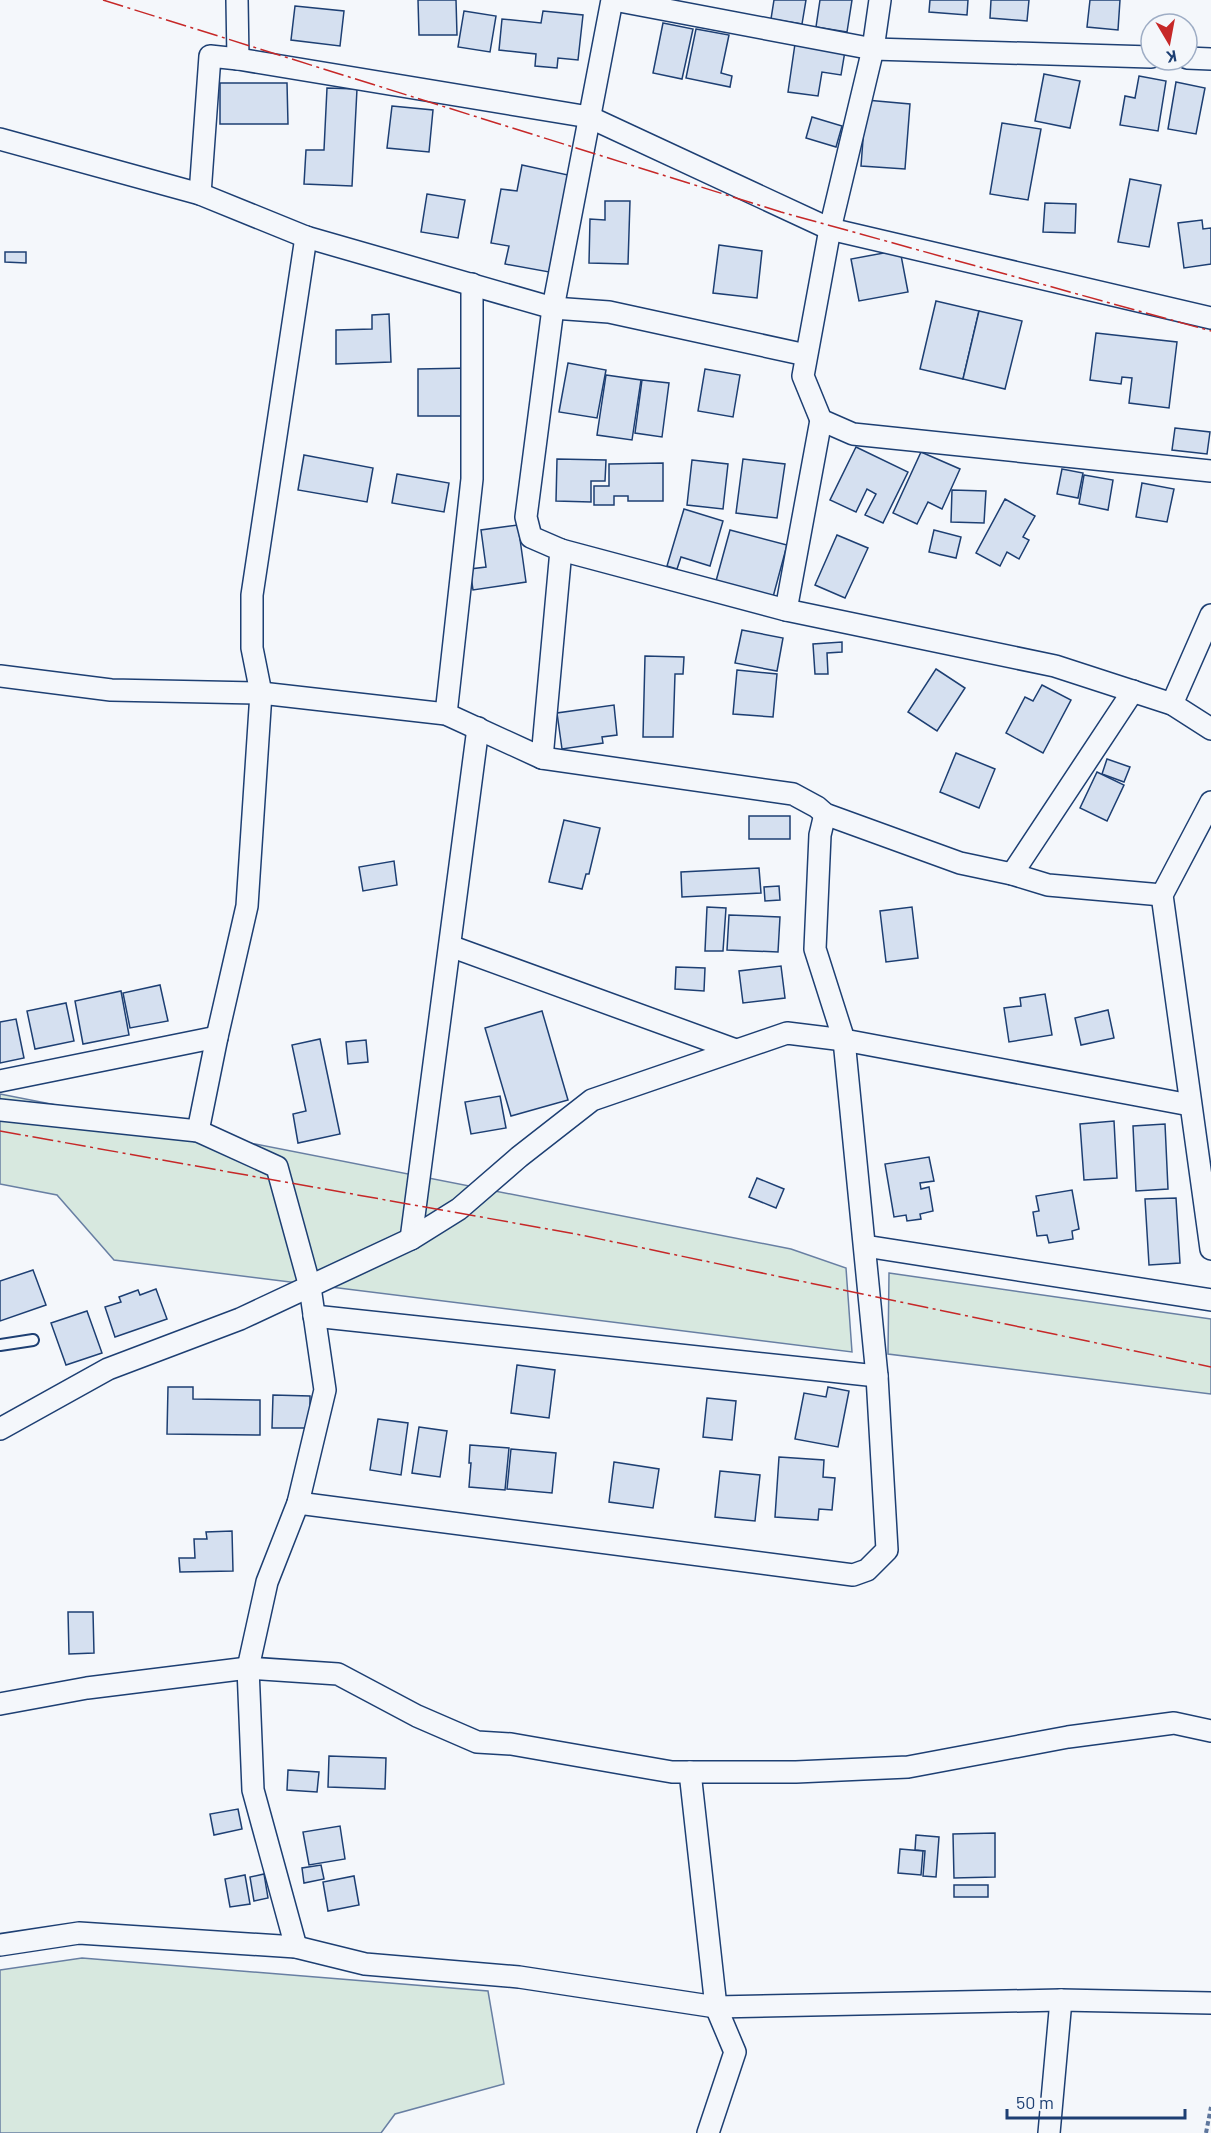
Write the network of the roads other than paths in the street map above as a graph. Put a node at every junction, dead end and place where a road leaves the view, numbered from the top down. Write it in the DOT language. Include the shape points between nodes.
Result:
graph roads {
  1 [pos="237,0"];
  2 [pos="613,0"];
  3 [pos="880,0"];
  4 [pos="873,49"];
  5 [pos="1139,57"];
  6 [pos="238,59"];
  7 [pos="590,117"];
  8 [pos="0,140"];
  9 [pos="200,194"];
  10 [pos="830,229"];
  11 [pos="306,237"];
  12 [pos="472,284"];
  13 [pos="553,309"];
  14 [pos="1211,318"];
  15 [pos="806,355"];
  16 [pos="821,420"];
  17 [pos="1211,471"];
  18 [pos="561,550"];
  19 [pos="786,610"];
  20 [pos="1211,615"];
  21 [pos="0,676"];
  22 [pos="1133,691"];
  23 [pos="261,693"];
  24 [pos="1172,704"];
  25 [pos="446,714"];
  26 [pos="478,728"];
  27 [pos="1211,729"];
  28 [pos="542,758"];
  29 [pos="1211,802"];
  30 [pos="825,814"];
  31 [pos="1012,873"];
  32 [pos="1162,896"];
  33 [pos="450,946"];
  34 [pos="217,1037"];
  35 [pos="844,1040"];
  36 [pos="736,1050"];
  37 [pos="0,1081"];
  38 [pos="1190,1105"];
  39 [pos="0,1110"];
  40 [pos="198,1131"];
  41 [pos="411,1239"];
  42 [pos="865,1246"];
  43 [pos="1211,1249"];
  44 [pos="310,1287"];
  45 [pos="1211,1300"];
  46 [pos="314,1316"];
  47 [pos="33,1340"];
  48 [pos="0,1346"];
  49 [pos="877,1376"];
  50 [pos="0,1429"];
  51 [pos="298,1503"];
  52 [pos="248,1668"];
  53 [pos="0,1704"];
  54 [pos="1211,1731"];
  55 [pos="690,1772"];
  56 [pos="0,1945"];
  57 [pos="296,1947"];
  58 [pos="1061,2000"];
  59 [pos="1211,2003"];
  60 [pos="716,2007"];
  61 [pos="708,2133"];
  62 [pos="1049,2133"];
  1 -- 6 [label="street"];
  2 -- 4 [label="street"];
  2 -- 7 [label="street"];
  3 -- 4 [label="street"];
  4 -- 5 [label="street"];
  4 -- 10 [label="street"];
  6 -- 7 [label="street"];
  6 -- 9 [label="street" via="210,56"];
  7 -- 10 [label="street"];
  7 -- 13 [label="street"];
  8 -- 9 [label="street"];
  9 -- 11 [label="street"];
  10 -- 14 [label="street"];
  10 -- 15 [label="street"];
  11 -- 12 [label="street"];
  11 -- 23 [label="street" via="252,595 252,648"];
  12 -- 13 [label="street"];
  12 -- 25 [label="street" via="472,479"];
  13 -- 15 [label="street" via="609,312"];
  13 -- 18 [label="street" via="526,517 531,537"];
  15 -- 16 [label="street" via="803,376"];
  16 -- 17 [label="street" via="853,434"];
  16 -- 19 [label="street"];
  18 -- 19 [label="street"];
  18 -- 28 [label="street"];
  19 -- 22 [label="street" via="1054,666"];
  20 -- 24 [label="street"];
  21 -- 23 [label="street" via="111,690"];
  22 -- 24 [label="street"];
  22 -- 31 [label="street"];
  23 -- 25 [label="street"];
  23 -- 34 [label="street" via="247,906"];
  24 -- 27 [label="street"];
  25 -- 26 [label="street"];
  26 -- 28 [label="street"];
  26 -- 33 [label="street"];
  28 -- 30 [label="street" via="793,794"];
  29 -- 32 [label="street"];
  30 -- 31 [label="street" via="960,863"];
  30 -- 35 [label="street" via="820,835 815,949"];
  31 -- 32 [label="street" via="1048,885"];
  32 -- 38 [label="street"];
  33 -- 36 [label="street"];
  33 -- 41 [label="street"];
  34 -- 37 [label="street"];
  34 -- 40 [label="street"];
  35 -- 36 [label="street" via="787,1033"];
  35 -- 38 [label="street"];
  35 -- 42 [label="street"];
  36 -- 41 [label="street" via="592,1100 459,1209"];
  38 -- 43 [label="street"];
  39 -- 40 [label="street"];
  40 -- 44 [label="street" via="277,1167"];
  41 -- 44 [label="street"];
  42 -- 45 [label="street"];
  42 -- 49 [label="street"];
  44 -- 46 [label="street"];
  44 -- 50 [label="street" via="108,1369"];
  46 -- 49 [label="street"];
  46 -- 51 [label="street" via="325,1390"];
  47 -- 48 [label="lane"];
  49 -- 51 [label="street" via="887,1550 867,1570 853,1575"];
  51 -- 52 [label="street" via="267,1582"];
  52 -- 53 [label="street" via="87,1688"];
  52 -- 55 [label="street" via="338,1674 417,1716 477,1742"];
  52 -- 57 [label="street" via="253,1790"];
  54 -- 55 [label="street" via="1174,1723 1068,1737 908,1767"];
  55 -- 60 [label="street"];
  56 -- 57 [label="street" via="79,1933"];
  57 -- 60 [label="street" via="365,1964 519,1977"];
  58 -- 59 [label="street"];
  58 -- 60 [label="street"];
  58 -- 62 [label="street"];
  60 -- 61 [label="street" via="735,2052"];
}
